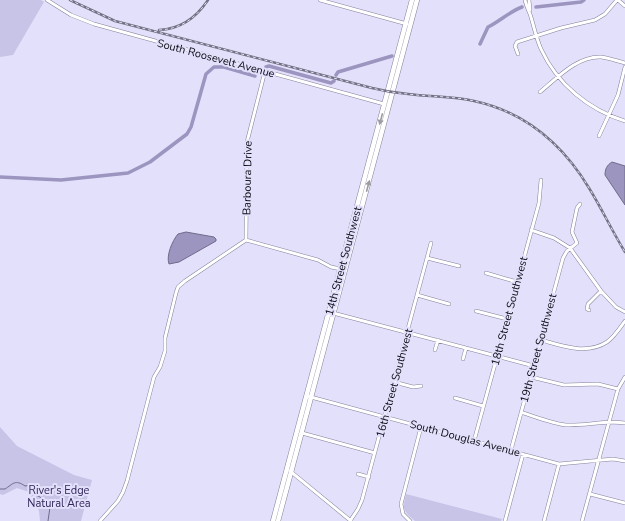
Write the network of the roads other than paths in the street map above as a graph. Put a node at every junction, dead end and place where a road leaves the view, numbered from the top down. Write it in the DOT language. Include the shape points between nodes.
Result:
graph roads {
  1 [pos="46,0"];
  2 [pos="320,0"];
  3 [pos="412,0"];
  4 [pos="418,0"];
  5 [pos="525,0"];
  6 [pos="529,0"];
  7 [pos="617,0"];
  8 [pos="625,6"];
  9 [pos="530,14"];
  10 [pos="408,24"];
  11 [pos="536,35"];
  12 [pos="518,54"];
  13 [pos="625,63"];
  14 [pos="625,68"];
  15 [pos="265,71"];
  16 [pos="559,77"];
  17 [pos="540,92"];
  18 [pos="387,104"];
  19 [pos="609,115"];
  20 [pos="625,121"];
  21 [pos="599,136"];
  22 [pos="541,180"];
  23 [pos="580,204"];
  24 [pos="530,230"];
  25 [pos="246,240"];
  26 [pos="431,243"];
  27 [pos="570,248"];
  28 [pos="427,258"];
  29 [pos="459,266"];
  30 [pos="343,270"];
  31 [pos="486,273"];
  32 [pos="517,282"];
  33 [pos="601,291"];
  34 [pos="417,295"];
  35 [pos="449,304"];
  36 [pos="588,310"];
  37 [pos="476,311"];
  38 [pos="332,312"];
  39 [pos="625,312"];
  40 [pos="507,319"];
  41 [pos="625,321"];
  42 [pos="407,332"];
  43 [pos="438,340"];
  44 [pos="541,340"];
  45 [pos="466,348"];
  46 [pos="435,350"];
  47 [pos="497,356"];
  48 [pos="463,359"];
  49 [pos="534,366"];
  50 [pos="531,376"];
  51 [pos="625,377"];
  52 [pos="394,382"];
  53 [pos="421,386"];
  54 [pos="618,390"];
  55 [pos="309,397"];
  56 [pos="454,398"];
  57 [pos="483,406"];
  58 [pos="521,412"];
  59 [pos="385,417"];
  60 [pos="609,421"];
  61 [pos="625,423"];
  62 [pos="421,427"];
  63 [pos="302,433"];
  64 [pos="474,441"];
  65 [pos="511,450"];
  66 [pos="375,453"];
  67 [pos="523,454"];
  68 [pos="598,460"];
  69 [pos="625,461"];
  70 [pos="559,464"];
  71 [pos="289,470"];
  72 [pos="358,474"];
  73 [pos="369,477"];
  74 [pos="590,494"];
  75 [pos="625,504"];
  76 [pos="100,521"];
  77 [pos="273,521"];
  78 [pos="278,521"];
  79 [pos="350,521"];
  80 [pos="410,521"];
  81 [pos="505,521"];
  82 [pos="544,521"];
  83 [pos="582,521"];
  1 -- 15 [label="street, South Roosevelt Avenue" via="70,15 94,24"];
  2 -- 10 [label="street"];
  3 -- 10 [label="main road, 14th Street Southwest"];
  4 -- 10 [label="main road, 14th Street Southwest"];
  5 -- 9 [label="street"];
  6 -- 9 [label="street"];
  7 -- 8 [label="street"];
  7 -- 11 [label="street" via="605,14 595,20"];
  9 -- 11 [label="street"];
  10 -- 18 [label="main road, 14th Street Southwest"];
  11 -- 12 [label="street" via="515,44"];
  11 -- 16 [label="street" via="544,55"];
  13 -- 16 [label="street" via="603,58 588,59 573,65"];
  14 -- 19 [label="street" via="618,95"];
  15 -- 18 [label="street, South Roosevelt Avenue"];
  15 -- 25 [label="street, Barboura Drive" via="247,142"];
  16 -- 17 [label="street"];
  16 -- 19 [label="street" via="584,101"];
  18 -- 30 [label="main road, 14th Street Southwest"];
  19 -- 20 [label="street"];
  19 -- 21 [label="street"];
  22 -- 24 [label="street, 18th Street Southwest" via="539,203"];
  23 -- 27 [label="street, 19th Street Southwest" via="572,232 577,243"];
  24 -- 27 [label="street" via="554,238"];
  24 -- 32 [label="street, 18th Street Southwest"];
  25 -- 30 [label="street" via="318,260"];
  25 -- 76 [label="street" via="178,287 165,338 165,351 154,377 127,481 118,501"];
  26 -- 28 [label="street, 16th Street Southwest"];
  27 -- 33 [label="street"];
  27 -- 44 [label="street, 19th Street Southwest" via="563,258"];
  28 -- 29 [label="street"];
  28 -- 34 [label="street, 16th Street Southwest"];
  30 -- 38 [label="main road, 14th Street Southwest"];
  31 -- 32 [label="street"];
  32 -- 40 [label="street, 18th Street Southwest"];
  33 -- 36 [label="street" via="588,304"];
  33 -- 39 [label="street" via="616,307"];
  34 -- 35 [label="street"];
  34 -- 42 [label="street, 16th Street Southwest"];
  37 -- 40 [label="street"];
  38 -- 42 [label="street"];
  38 -- 55 [label="main road, 14th Street Southwest"];
  40 -- 47 [label="street, 18th Street Southwest"];
  41 -- 44 [label="street" via="609,340 594,347 569,348"];
  42 -- 43 [label="street"];
  42 -- 52 [label="street, 16th Street Southwest"];
  43 -- 45 [label="street"];
  43 -- 46 [label="street"];
  44 -- 49 [label="street, 19th Street Southwest"];
  45 -- 47 [label="street"];
  45 -- 48 [label="street"];
  47 -- 49 [label="street"];
  47 -- 57 [label="street, 18th Street Southwest"];
  49 -- 50 [label="street, 19th Street Southwest"];
  50 -- 54 [label="street" via="564,385 598,384"];
  50 -- 58 [label="street, 19th Street Southwest"];
  51 -- 54 [label="street"];
  52 -- 53 [label="street" via="413,387"];
  52 -- 59 [label="street, 16th Street Southwest"];
  54 -- 60 [label="street"];
  55 -- 59 [label="street, South Douglas Avenue"];
  55 -- 63 [label="main road, 14th Street Southwest"];
  55 -- 71 [label="main road, 14th Street Southwest"];
  56 -- 57 [label="street"];
  57 -- 64 [label="street, 18th Street Southwest"];
  58 -- 60 [label="street" via="565,425"];
  58 -- 65 [label="street, 19th Street Southwest"];
  59 -- 62 [label="street, South Douglas Avenue"];
  59 -- 66 [label="street, 16th Street Southwest"];
  60 -- 61 [label="street"];
  60 -- 68 [label="street"];
  62 -- 64 [label="street, South Douglas Avenue"];
  62 -- 80 [label="street" via="401,504 403,514"];
  63 -- 66 [label="street"];
  63 -- 71 [label="main road, 14th Street Southwest"];
  64 -- 65 [label="street, South Douglas Avenue"];
  65 -- 67 [label="street, South Douglas Avenue"];
  66 -- 73 [label="street, 16th Street Southwest"];
  67 -- 70 [label="street, South Douglas Avenue"];
  67 -- 81 [label="street"];
  68 -- 69 [label="street, South Douglas Avenue"];
  68 -- 70 [label="street, South Douglas Avenue"];
  68 -- 74 [label="street"];
  70 -- 82 [label="street"];
  71 -- 77 [label="main road, 14th Street Southwest"];
  71 -- 78 [label="main road, 14th Street Southwest"];
  71 -- 79 [label="street"];
  72 -- 73 [label="street"];
  73 -- 79 [label="street, 16th Street Southwest" via="361,504"];
  74 -- 75 [label="street"];
  74 -- 83 [label="street"];
}
